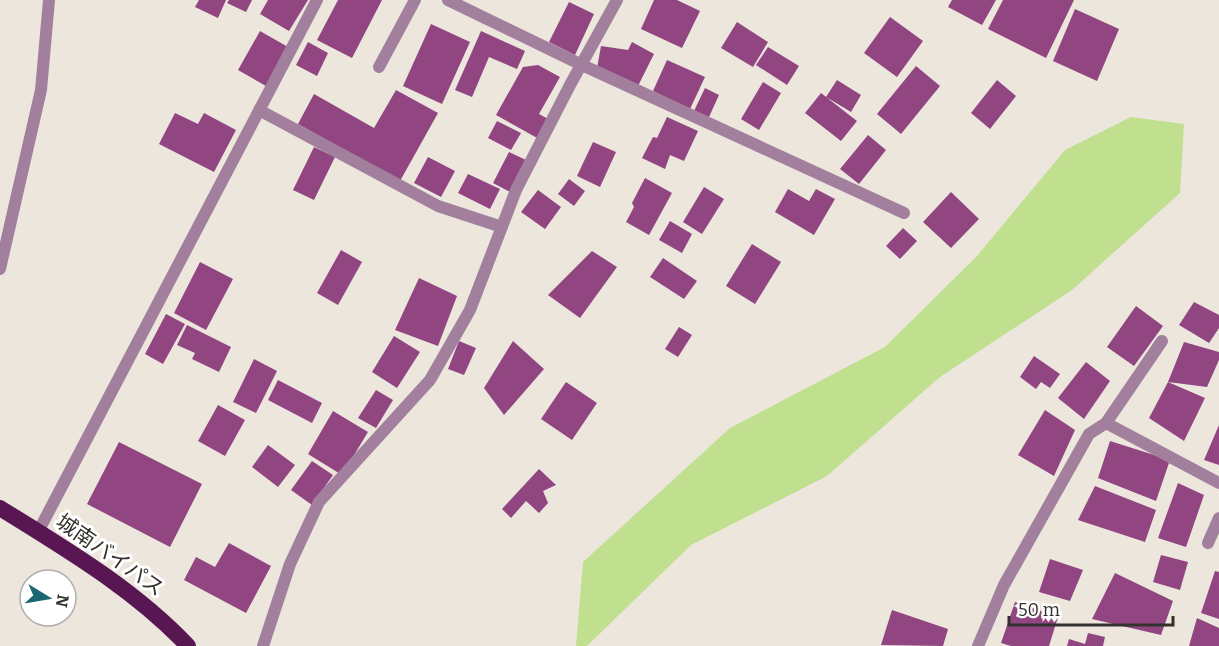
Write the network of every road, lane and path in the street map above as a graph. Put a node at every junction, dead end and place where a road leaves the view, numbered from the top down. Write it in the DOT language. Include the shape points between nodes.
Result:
graph roads {
  1 [pos="49,0"];
  2 [pos="317,0"];
  3 [pos="415,0"];
  4 [pos="448,0"];
  5 [pos="617,0"];
  6 [pos="582,65"];
  7 [pos="379,67"];
  8 [pos="259,110"];
  9 [pos="904,213"];
  10 [pos="502,227"];
  11 [pos="0,269"];
  12 [pos="1162,341"];
  13 [pos="1106,423"];
  14 [pos="1219,483"];
  15 [pos="0,508"];
  16 [pos="1219,518"];
  17 [pos="39,532"];
  18 [pos="1208,543"];
  19 [pos="188,646"];
  20 [pos="263,646"];
  21 [pos="978,646"];
  1 -- 11 [label="street" via="41,90"];
  2 -- 8 [label="street"];
  3 -- 7 [label="street"];
  4 -- 6 [label="street"];
  5 -- 6 [label="street"];
  6 -- 9 [label="street"];
  6 -- 10 [label="street" via="516,190"];
  8 -- 10 [label="street" via="438,206"];
  8 -- 17 [label="street"];
  10 -- 20 [label="street" via="470,310 430,380 320,502 290,564"];
  12 -- 13 [label="street"];
  13 -- 14 [label="street"];
  13 -- 21 [label="street" via="1089,434 1004,585"];
  15 -- 17 [label="highway, 城南バイパス"];
  16 -- 18 [label="street"];
  17 -- 19 [label="highway, 城南バイパス" via="120,585"];
}
